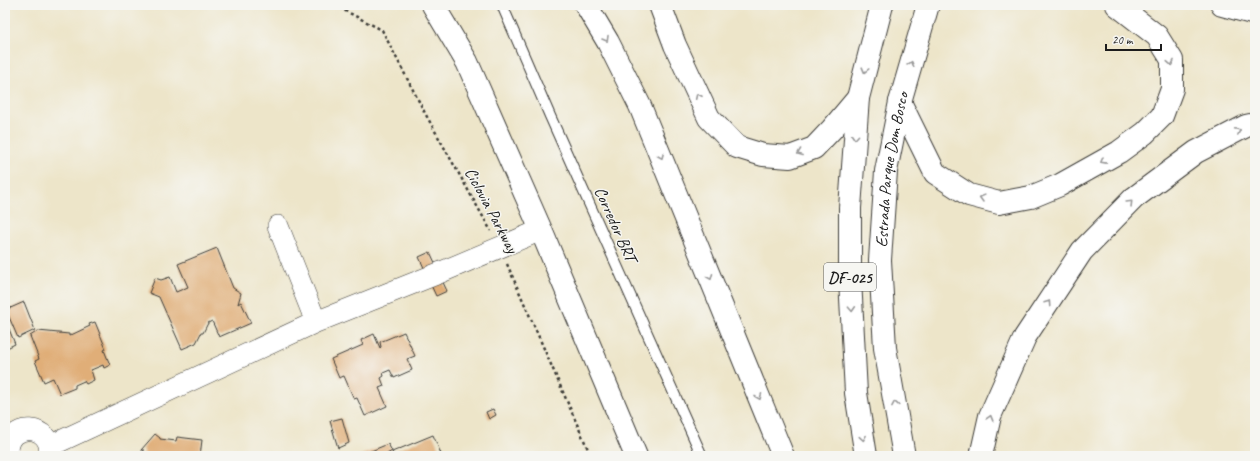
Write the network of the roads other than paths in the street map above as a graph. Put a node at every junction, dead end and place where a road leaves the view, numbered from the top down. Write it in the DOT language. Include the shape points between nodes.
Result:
graph roads {
  1 [pos="433,5"];
  2 [pos="502,5"];
  3 [pos="586,5"];
  4 [pos="660,5"];
  5 [pos="882,5"];
  6 [pos="928,5"];
  7 [pos="1118,5"];
  8 [pos="1222,5"];
  9 [pos="1255,14"];
  10 [pos="858,98"];
  11 [pos="900,102"];
  12 [pos="1255,124"];
  13 [pos="278,226"];
  14 [pos="541,230"];
  15 [pos="316,322"];
  16 [pos="49,451"];
  17 [pos="8,456"];
  18 [pos="636,456"];
  19 [pos="702,456"];
  20 [pos="783,456"];
  21 [pos="866,456"];
  22 [pos="904,456"];
  23 [pos="981,456"];
  1 -- 14 [label="main road" via="467,62"];
  2 -- 19 [label="lane, Corredor BRT"];
  3 -- 20 [label="main road, one-way" via="640,106"];
  10 -- 4 [label="main road, one-way" via="814,148 790,157 763,155 737,147 709,118 674,45"];
  5 -- 10 [label="main road, Estrada Parque Dom Bosco / DF-025, one-way"];
  11 -- 6 [label="main road, Estrada Parque Dom Bosco / DF-025, one-way"];
  7 -- 11 [label="main road, one-way" via="1157,36 1172,60 1172,89 1162,116 1145,134 1119,152 1031,198 999,203 969,195 935,173"];
  8 -- 9 [label="main road"];
  10 -- 21 [label="main road, Estrada Parque Dom Bosco / DF-025, one-way" via="850,208 850,279 856,393"];
  22 -- 11 [label="main road, Estrada Parque Dom Bosco / DF-025, one-way" via="885,348 880,260 886,171"];
  23 -- 12 [label="main road, one-way" via="990,416 1025,337 1082,251 1134,198 1196,152 1246,126"];
  13 -- 15 [label="street"];
  14 -- 15 [label="street"];
  14 -- 18 [label="main road"];
  15 -- 16 [label="street"];
  16 -- 17 [label="street" via="47,439 35,430 28,429 14,435 10,441"];
}
